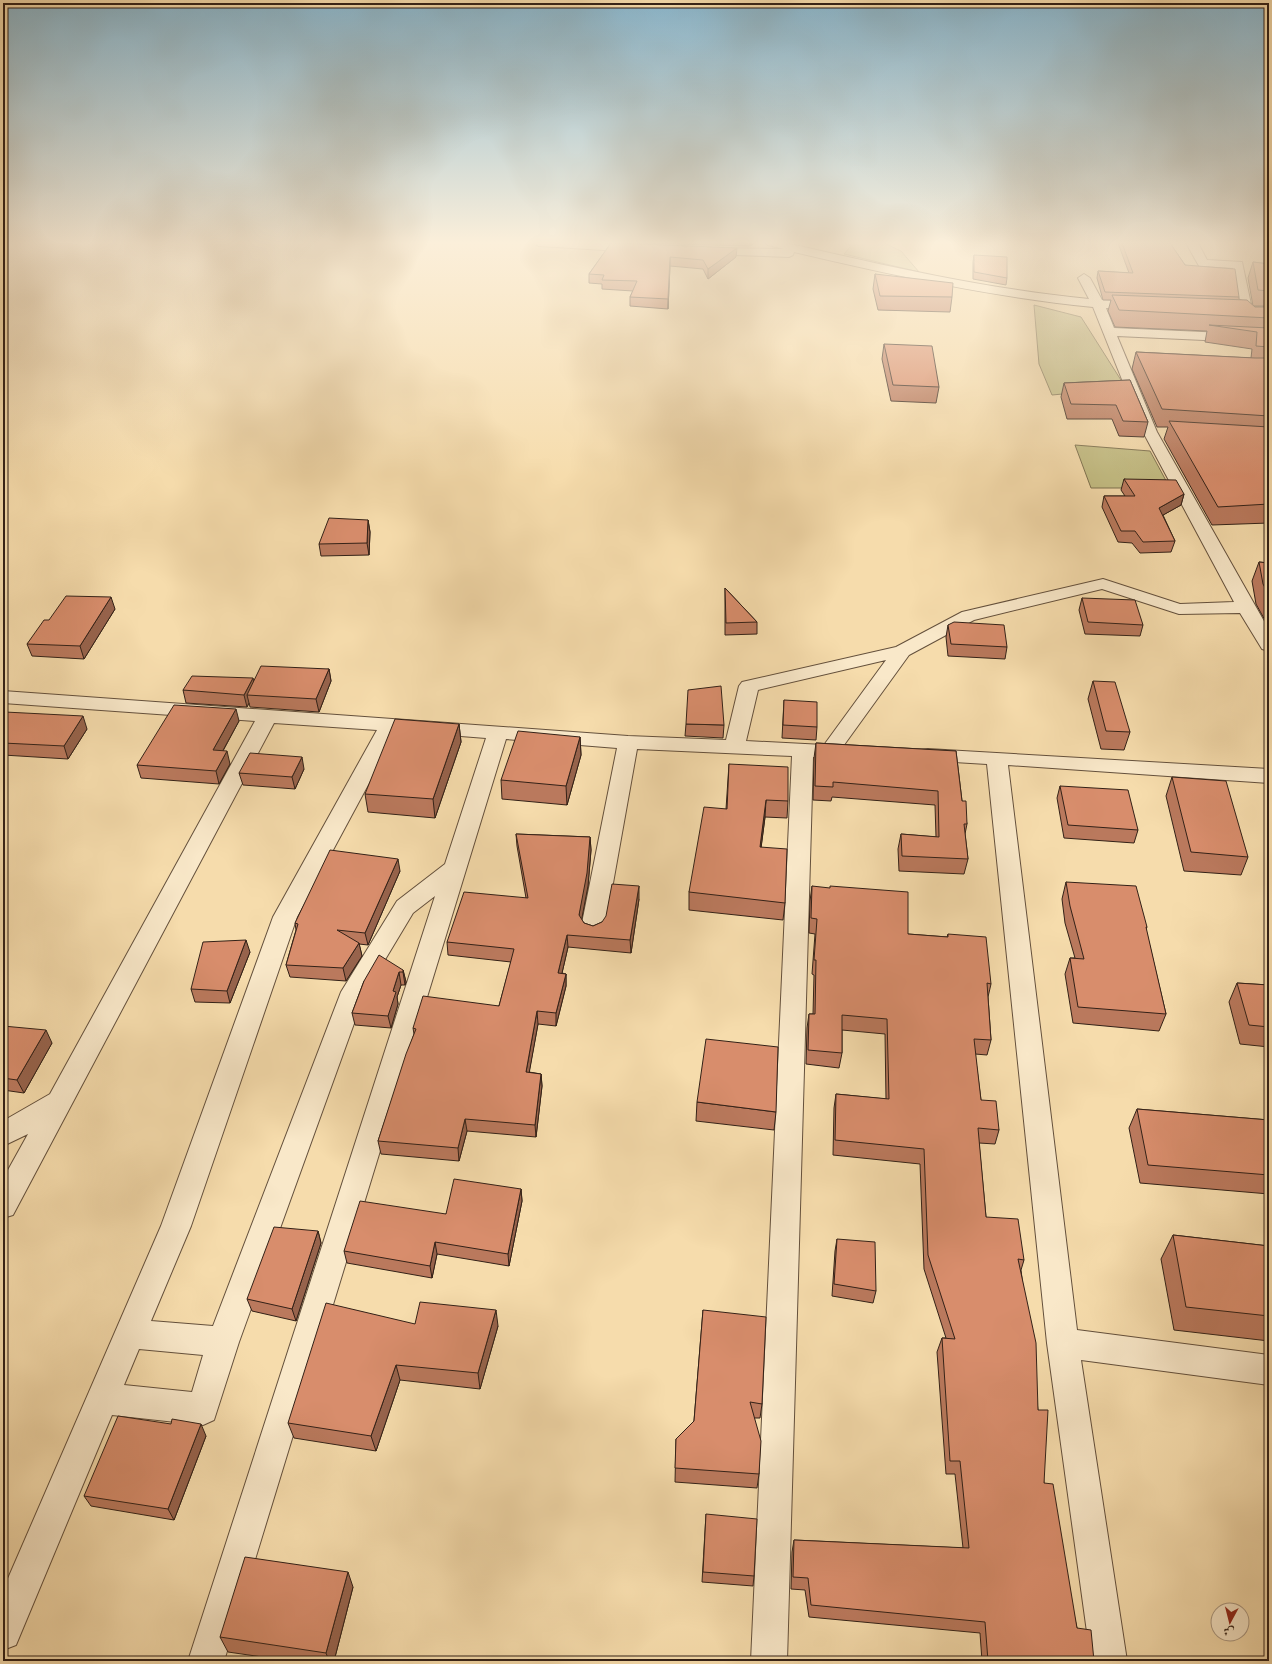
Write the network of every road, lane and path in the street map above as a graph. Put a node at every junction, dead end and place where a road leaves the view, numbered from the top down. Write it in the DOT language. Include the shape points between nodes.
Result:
graph roads {
  1 [pos="1104,321"];
  2 [pos="1258,321"];
  3 [pos="1269,331"];
  4 [pos="1108,332"];
  5 [pos="1269,339"];
  6 [pos="1121,362"];
  7 [pos="1136,363"];
  8 [pos="1150,432"];
  9 [pos="1166,433"];
  10 [pos="1246,607"];
  11 [pos="1269,644"];
  12 [pos="902,651"];
  13 [pos="3,697"];
  14 [pos="268,716"];
  15 [pos="390,725"];
  16 [pos="498,732"];
  17 [pos="628,742"];
  18 [pos="734,747"];
  19 [pos="803,750"];
  20 [pos="830,751"];
  21 [pos="862,753"];
  22 [pos="910,754"];
  23 [pos="997,758"];
  24 [pos="1265,771"];
  25 [pos="456,868"];
  26 [pos="592,928"];
  27 [pos="59,1101"];
  28 [pos="3,1135"];
  29 [pos="3,1206"];
  30 [pos="130,1334"];
  31 [pos="223,1342"];
  32 [pos="1063,1343"];
  33 [pos="1269,1370"];
  34 [pos="102,1398"];
  35 [pos="3,1632"];
  36 [pos="206,1661"];
  37 [pos="769,1661"];
  38 [pos="1109,1661"];
  1 -- 4 [label="street"];
  2 -- 3 [label="street"];
  4 -- 5 [label="street"];
  4 -- 6 [label="street"];
  6 -- 7 [label="street"];
  6 -- 8 [label="street"];
  8 -- 9 [label="street"];
  8 -- 10 [label="street"];
  10 -- 11 [label="street"];
  10 -- 12 [label="street" via="1179,609 1103,584 968,616"];
  12 -- 18 [label="street" via="749,686"];
  12 -- 20 [label="street"];
  13 -- 14 [label="street"];
  14 -- 15 [label="street"];
  14 -- 27 [label="street"];
  15 -- 16 [label="street"];
  15 -- 30 [label="street" via="286,917 176,1226"];
  16 -- 17 [label="street"];
  16 -- 25 [label="street"];
  17 -- 18 [label="street"];
  17 -- 26 [label="street"];
  18 -- 19 [label="street"];
  19 -- 20 [label="street"];
  19 -- 37 [label="street"];
  20 -- 21 [label="street"];
  22 -- 23 [label="street"];
  23 -- 24 [label="street"];
  23 -- 32 [label="street"];
  25 -- 31 [label="street" via="405,907 353,992"];
  25 -- 36 [label="street"];
  27 -- 28 [label="street"];
  27 -- 29 [label="street"];
  30 -- 31 [label="street"];
  30 -- 34 [label="street"];
  31 -- 34 [label="street" via="203,1409"];
  32 -- 33 [label="street"];
  32 -- 38 [label="street"];
  34 -- 35 [label="street"];
}
